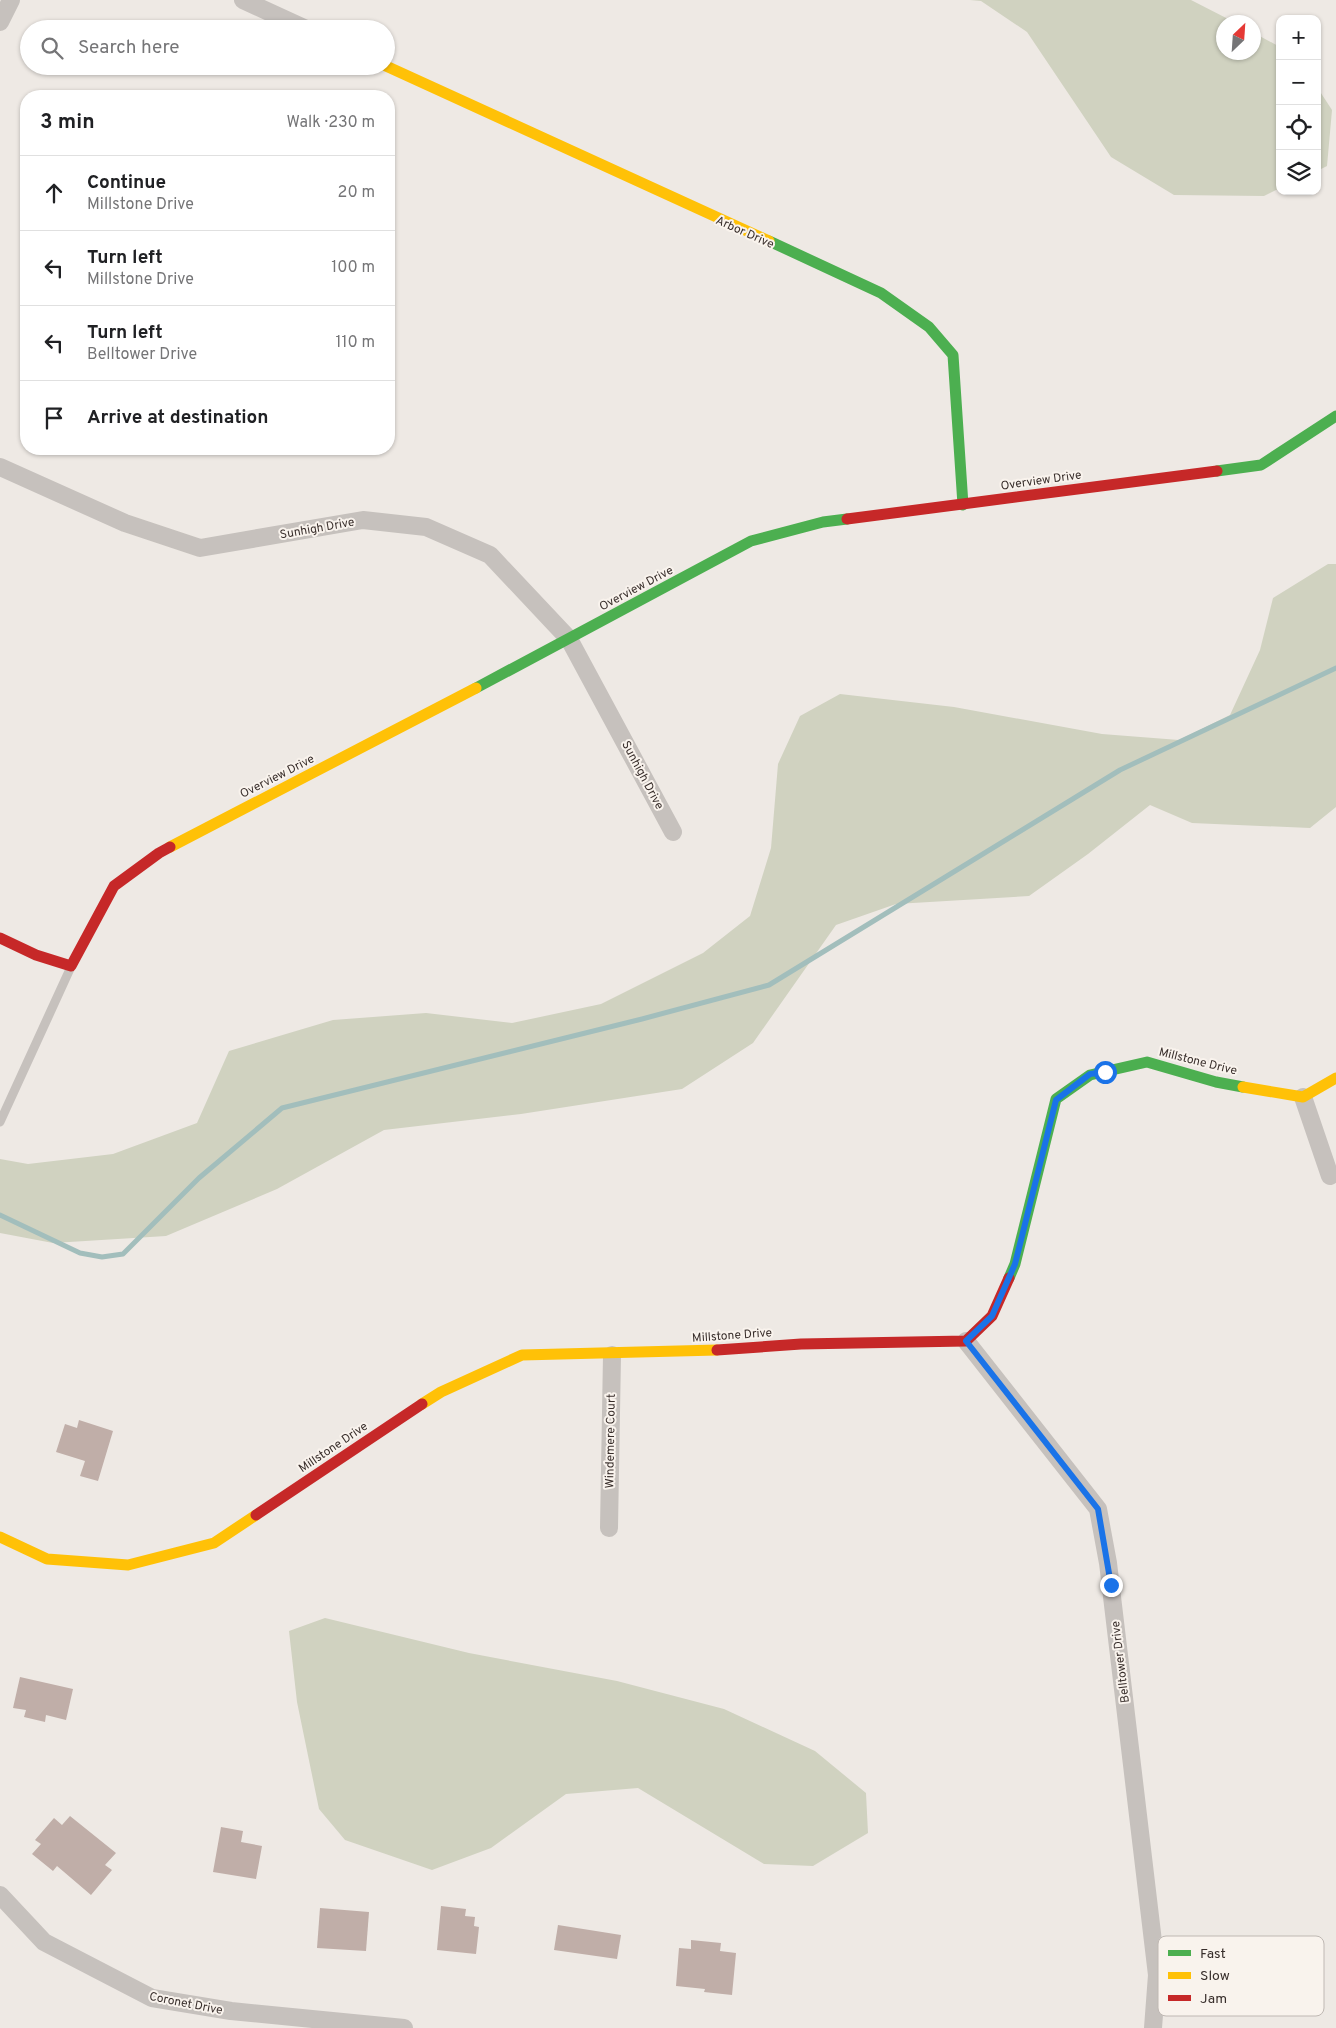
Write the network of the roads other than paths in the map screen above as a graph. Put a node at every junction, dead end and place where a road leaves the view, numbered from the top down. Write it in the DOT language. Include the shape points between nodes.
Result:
graph roads {
  1 [pos="11,0"];
  2 [pos="243,0"];
  3 [pos="286,20"];
  4 [pos="0,22"];
  5 [pos="395,70"];
  6 [pos="1336,416"];
  7 [pos="0,467"];
  8 [pos="964,505"];
  9 [pos="569,640"];
  10 [pos="673,832"];
  11 [pos="0,938"];
  12 [pos="71,966"];
  13 [pos="1336,1078"];
  14 [pos="1303,1097"];
  15 [pos="0,1122"];
  16 [pos="1330,1176"];
  17 [pos="966,1341"];
  18 [pos="612,1355"];
  19 [pos="609,1528"];
  20 [pos="0,1538"];
  21 [pos="0,1895"];
  22 [pos="404,2028"];
  23 [pos="1153,2028"];
  1 -- 4 [label="street"];
  2 -- 3 [label="street"];
  5 -- 8 [label="street, Arbor Drive" via="881,293 929,327 953,355"];
  6 -- 8 [label="street, Overview Drive" via="1261,465"];
  7 -- 9 [label="street, Sunhigh Drive" via="125,523 200,548 363,520 426,527 490,555"];
  8 -- 9 [label="street, Overview Drive" via="823,522 751,541"];
  9 -- 10 [label="street, Sunhigh Drive"];
  9 -- 12 [label="street, Overview Drive" via="159,853 114,886"];
  11 -- 12 [label="street" via="36,955"];
  12 -- 15 [label="lane"];
  13 -- 14 [label="street"];
  14 -- 16 [label="street"];
  14 -- 17 [label="street, Millstone Drive" via="1216,1082 1147,1062 1090,1074 1056,1100 1015,1264 992,1316"];
  17 -- 18 [label="street, Millstone Drive" via="801,1344"];
  17 -- 23 [label="street, Belltower Drive" via="1098,1509 1108,1563 1157,1975"];
  18 -- 19 [label="street, Windemere Court"];
  18 -- 20 [label="street, Millstone Drive" via="522,1356 441,1392 214,1543 128,1565 48,1559"];
  21 -- 22 [label="street, Coronet Drive" via="44,1942 152,1998 231,2011"];
}
